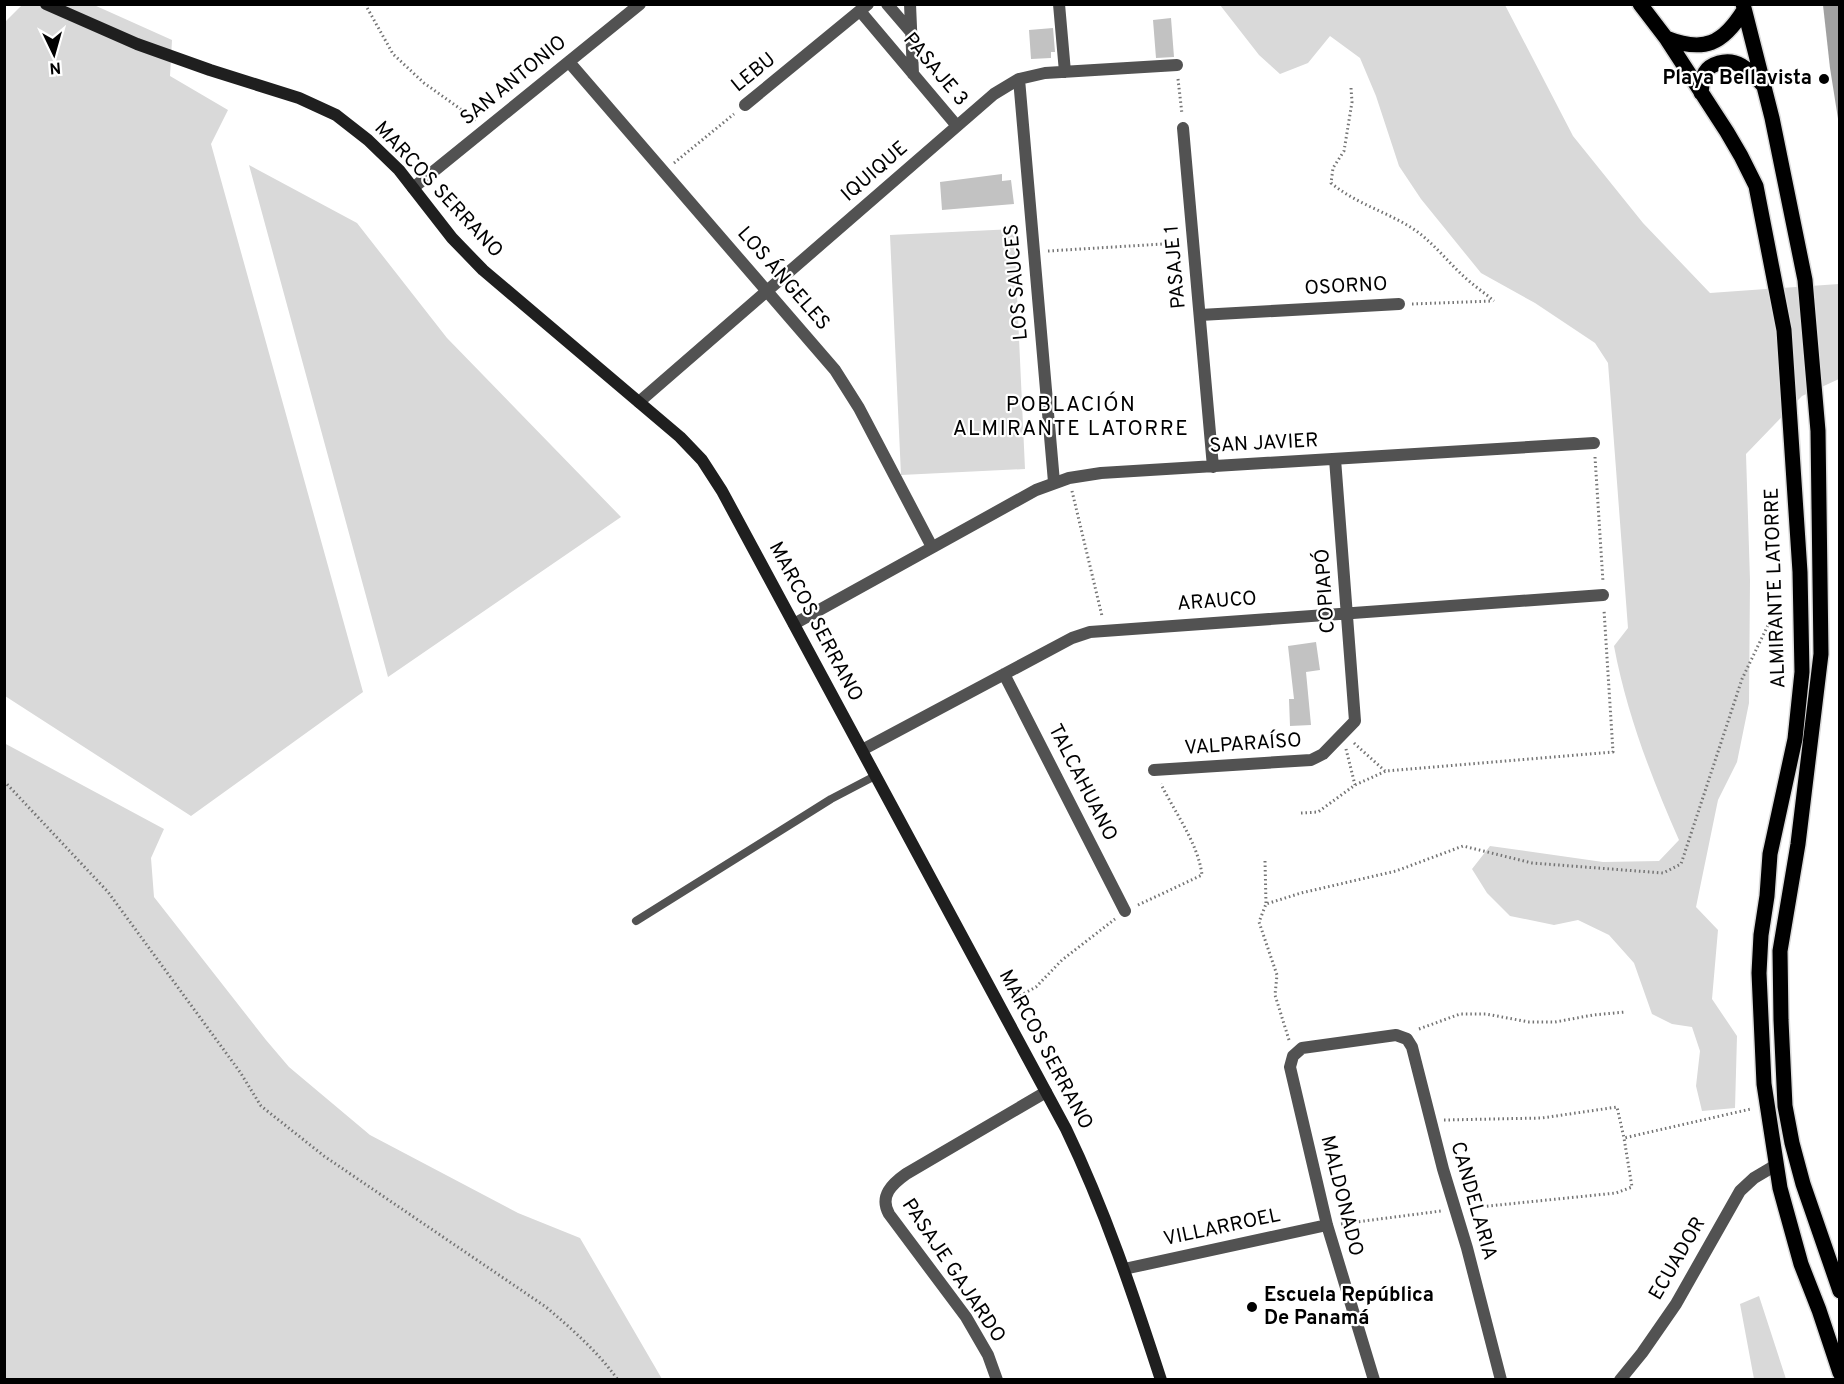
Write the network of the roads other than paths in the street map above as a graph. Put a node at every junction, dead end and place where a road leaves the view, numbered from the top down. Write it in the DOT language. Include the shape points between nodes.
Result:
graph roads {
  1 [pos="46,4"];
  2 [pos="640,4"];
  3 [pos="887,4"];
  4 [pos="910,4"];
  5 [pos="1059,4"];
  6 [pos="1640,4"];
  7 [pos="1743,7"];
  8 [pos="864,8"];
  9 [pos="911,32"];
  10 [pos="1666,38"];
  11 [pos="569,62"];
  12 [pos="1177,65"];
  13 [pos="1065,72"];
  14 [pos="913,74"];
  15 [pos="1019,79"];
  16 [pos="1764,86"];
  17 [pos="1701,93"];
  18 [pos="745,105"];
  19 [pos="957,126"];
  20 [pos="1183,128"];
  21 [pos="412,188"];
  22 [pos="767,291"];
  23 [pos="1399,304"];
  24 [pos="1200,315"];
  25 [pos="639,402"];
  26 [pos="1594,444"];
  27 [pos="1335,459"];
  28 [pos="1213,466"];
  29 [pos="1054,482"];
  30 [pos="932,547"];
  31 [pos="1604,595"];
  32 [pos="1347,613"];
  33 [pos="794,624"];
  34 [pos="1004,674"];
  35 [pos="1355,721"];
  36 [pos="862,750"];
  37 [pos="1154,771"];
  38 [pos="875,776"];
  39 [pos="1125,911"];
  40 [pos="636,921"];
  41 [pos="1402,1036"];
  42 [pos="1046,1092"];
  43 [pos="1776,1165"];
  44 [pos="1327,1225"];
  45 [pos="1124,1269"];
  46 [pos="1839,1291"];
  47 [pos="1839,1373"];
  48 [pos="997,1380"];
  49 [pos="1161,1380"];
  50 [pos="1374,1380"];
  51 [pos="1501,1380"];
  52 [pos="1620,1380"];
  1 -- 21 [label="street, MARCOS SERRANO" via="137,44 299,98 336,115 376,147"];
  2 -- 11 [label="street, SAN ANTONIO"];
  3 -- 9 [label="street"];
  4 -- 9 [label="street"];
  5 -- 13 [label="street"];
  6 -- 10 [label="main road, ALMIRANTE LATORRE"];
  7 -- 10 [label="main road" via="1732,28 1711,44 1683,45"];
  7 -- 16 [label="main road, ALMIRANTE LATORRE"];
  8 -- 14 [label="street, PASAJE 3"];
  8 -- 18 [label="street, LEBU"];
  9 -- 14 [label="street"];
  10 -- 17 [label="main road, ALMIRANTE LATORRE"];
  11 -- 21 [label="street, SAN ANTONIO"];
  11 -- 22 [label="street, LOS ÁNGELES"];
  12 -- 13 [label="street, IQUIQUE"];
  13 -- 15 [label="street, IQUIQUE"];
  14 -- 19 [label="street, PASAJE 3"];
  15 -- 19 [label="street, IQUIQUE" via="994,94"];
  15 -- 29 [label="street, LOS SAUCES"];
  16 -- 17 [label="main road" via="1736,62 1724,62 1710,66 1703,75"];
  16 -- 46 [label="main road, ALMIRANTE LATORRE" via="1805,280 1818,431 1821,575 1816,709 1780,951 1782,1064 1792,1143"];
  17 -- 43 [label="main road, ALMIRANTE LATORRE" via="1756,186 1784,330 1800,572 1802,672 1795,740 1770,854 1761,935 1764,1084"];
  19 -- 22 [label="street, IQUIQUE"];
  20 -- 24 [label="street, PASAJE 1"];
  21 -- 25 [label="street, MARCOS SERRANO" via="483,270"];
  22 -- 25 [label="street, IQUIQUE"];
  22 -- 30 [label="street, LOS ÁNGELES" via="844,382"];
  23 -- 24 [label="street, OSORNO"];
  24 -- 28 [label="street, PASAJE 1"];
  25 -- 33 [label="street, MARCOS SERRANO" via="691,448 713,475"];
  26 -- 27 [label="street, SAN JAVIER"];
  27 -- 28 [label="street, SAN JAVIER"];
  27 -- 32 [label="street, COPIAPÓ"];
  28 -- 29 [label="street, SAN JAVIER" via="1093,474"];
  29 -- 30 [label="street, SAN JAVIER"];
  30 -- 33 [label="street, SAN JAVIER"];
  31 -- 32 [label="street, ARAUCO"];
  32 -- 34 [label="street, ARAUCO" via="1106,629 1072,638"];
  32 -- 35 [label="street, COPIAPÓ"];
  33 -- 36 [label="street, MARCOS SERRANO"];
  34 -- 36 [label="street, ARAUCO"];
  34 -- 39 [label="street, TALCAHUANO"];
  35 -- 37 [label="street, VALPARAÍSO" via="1323,754 1311,760"];
  36 -- 38 [label="street, MARCOS SERRANO"];
  38 -- 40 [label="lane" via="831,799"];
  38 -- 42 [label="street, MARCOS SERRANO"];
  41 -- 44 [label="street, MALDONADO" via="1308,1047 1293,1056 1291,1072"];
  41 -- 51 [label="street, CANDELARIA" via="1412,1047"];
  42 -- 45 [label="street, MARCOS SERRANO" via="1083,1164"];
  42 -- 48 [label="street, PASAJE GAJARDO" via="906,1174 892,1184 885,1196 889,1215 966,1317"];
  43 -- 47 [label="main road, ALMIRANTE LATORRE" via="1801,1264"];
  43 -- 52 [label="street, ECUADOR" via="1747,1182 1733,1200 1676,1304"];
  44 -- 45 [label="street, VILLARROEL"];
  44 -- 50 [label="street, MALDONADO"];
  45 -- 49 [label="street, MARCOS SERRANO"];
}
